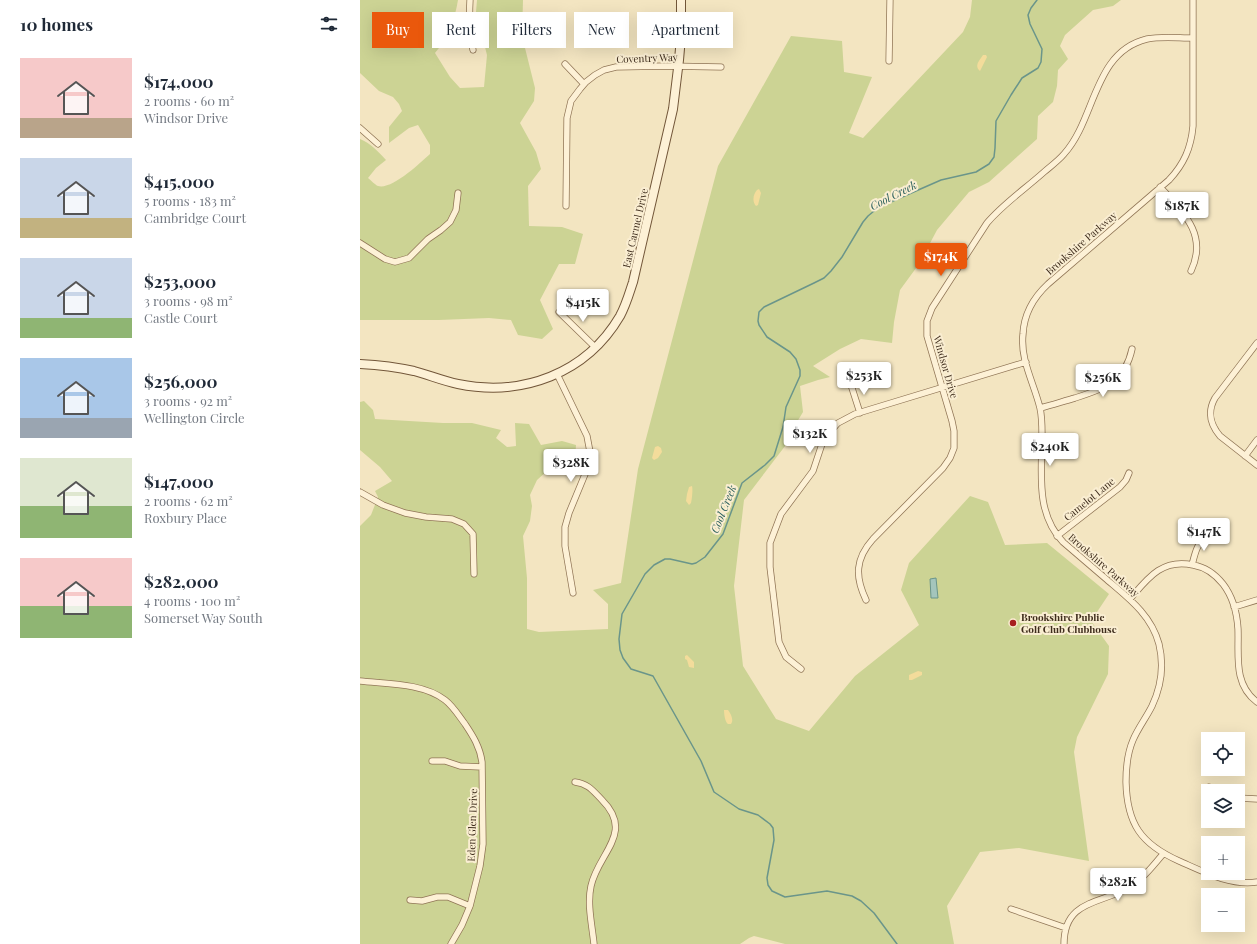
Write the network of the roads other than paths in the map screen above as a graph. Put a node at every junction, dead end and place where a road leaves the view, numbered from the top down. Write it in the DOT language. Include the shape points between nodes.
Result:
graph roads {
  1 [pos="470,0"];
  2 [pos="681,0"];
  3 [pos="890,0"];
  4 [pos="1193,0"];
  5 [pos="1193,38"];
  6 [pos="473,50"];
  7 [pos="889,61"];
  8 [pos="565,64"];
  9 [pos="679,66"];
  10 [pos="721,67"];
  11 [pos="584,84"];
  12 [pos="360,128"];
  13 [pos="378,144"];
  14 [pos="1160,187"];
  15 [pos="458,193"];
  16 [pos="566,206"];
  17 [pos="360,242"];
  18 [pos="1191,271"];
  19 [pos="558,312"];
  20 [pos="1257,343"];
  21 [pos="596,347"];
  22 [pos="1132,349"];
  23 [pos="1026,362"];
  24 [pos="360,364"];
  25 [pos="557,374"];
  26 [pos="851,385"];
  27 [pos="942,388"];
  28 [pos="1040,408"];
  29 [pos="860,413"];
  30 [pos="1257,440"];
  31 [pos="1245,456"];
  32 [pos="1257,465"];
  33 [pos="1129,473"];
  34 [pos="360,492"];
  35 [pos="1209,534"];
  36 [pos="1057,536"];
  37 [pos="1192,565"];
  38 [pos="474,574"];
  39 [pos="573,593"];
  40 [pos="866,600"];
  41 [pos="1130,600"];
  42 [pos="1257,600"];
  43 [pos="1234,607"];
  44 [pos="801,669"];
  45 [pos="360,681"];
  46 [pos="1257,702"];
  47 [pos="432,762"];
  48 [pos="482,767"];
  49 [pos="575,782"];
  50 [pos="1245,798"];
  51 [pos="1257,799"];
  52 [pos="1163,854"];
  53 [pos="1257,882"];
  54 [pos="410,900"];
  55 [pos="470,906"];
  56 [pos="1011,909"];
  57 [pos="1066,928"];
  58 [pos="451,944"];
  59 [pos="594,944"];
  60 [pos="1064,944"];
  1 -- 6 [label="street" via="469,36"];
  2 -- 9 [label="street, East Carmel Drive"];
  3 -- 7 [label="street"];
  4 -- 5 [label="street, Brookshire Parkway"];
  5 -- 14 [label="street, Brookshire Parkway" via="1191,142 1179,168"];
  5 -- 27 [label="street, Windsor Drive" via="1148,39 1133,44 1122,52 1105,72 1081,128 1069,148 996,213 982,229 938,297 928,318 928,340"];
  8 -- 11 [label="street"];
  9 -- 10 [label="street, Coventry Way"];
  9 -- 11 [label="street, Coventry Way" via="616,67 604,70"];
  9 -- 21 [label="street, East Carmel Drive" via="673,109 628,299 620,316"];
  11 -- 16 [label="street, Coventry Way" via="571,101 567,118"];
  12 -- 13 [label="street"];
  14 -- 18 [label="street" via="1187,218 1194,231 1196,254"];
  14 -- 23 [label="street, Brookshire Parkway" via="1038,294 1028,311 1023,328 1022,343"];
  15 -- 17 [label="street" via="456,210 450,222 409,258 394,262"];
  19 -- 21 [label="street"];
  20 -- 31 [label="street" via="1215,398 1210,413 1215,430"];
  21 -- 25 [label="street, East Carmel Drive" via="575,364"];
  22 -- 28 [label="street" via="1123,370 1106,387"];
  23 -- 27 [label="street"];
  23 -- 28 [label="street, Brookshire Parkway"];
  24 -- 25 [label="street, East Carmel Drive" via="415,371 457,384 486,387 521,385"];
  25 -- 39 [label="street" via="587,436 590,452 588,467 565,527 565,546"];
  26 -- 29 [label="street"];
  27 -- 29 [label="street"];
  27 -- 40 [label="street, Windsor Drive" via="954,431 952,452 943,468 864,550 858,574"];
  28 -- 36 [label="street, Brookshire Parkway" via="1042,498 1046,517"];
  29 -- 44 [label="street" via="844,419 830,431 822,444 811,474 781,514 770,543 770,567 779,642 786,657"];
  30 -- 31 [label="street"];
  31 -- 32 [label="street"];
  33 -- 36 [label="street, Camelot Lane" via="1120,487"];
  34 -- 38 [label="street" via="383,505 406,513 452,519 464,524 473,534"];
  35 -- 37 [label="street" via="1198,544"];
  36 -- 41 [label="street, Brookshire Parkway"];
  37 -- 41 [label="street" via="1175,564 1163,568 1151,576"];
  37 -- 43 [label="street" via="1210,571 1218,578 1226,588"];
  41 -- 52 [label="street, Brookshire Parkway" via="1143,612 1156,636 1162,671 1156,697 1133,740 1128,756 1127,799 1132,820 1139,832"];
  42 -- 43 [label="street"];
  43 -- 46 [label="street" via="1238,628 1240,678 1246,690"];
  45 -- 48 [label="street, Eden Glen Drive" via="417,687 446,701 474,736 481,753"];
  47 -- 48 [label="street" via="445,761 460,766"];
  48 -- 55 [label="street, Eden Glen Drive" via="482,844 480,866"];
  49 -- 59 [label="street" via="589,786 611,810 615,823 612,842 591,886"];
  50 -- 51 [label="street"];
  52 -- 53 [label="street, Brookshire Parkway" via="1228,881"];
  52 -- 57 [label="street" via="1144,876 1132,885 1083,906"];
  54 -- 55 [label="street" via="448,897"];
  55 -- 58 [label="street, Eden Glen Drive"];
  56 -- 57 [label="street"];
  57 -- 60 [label="street"];
}
